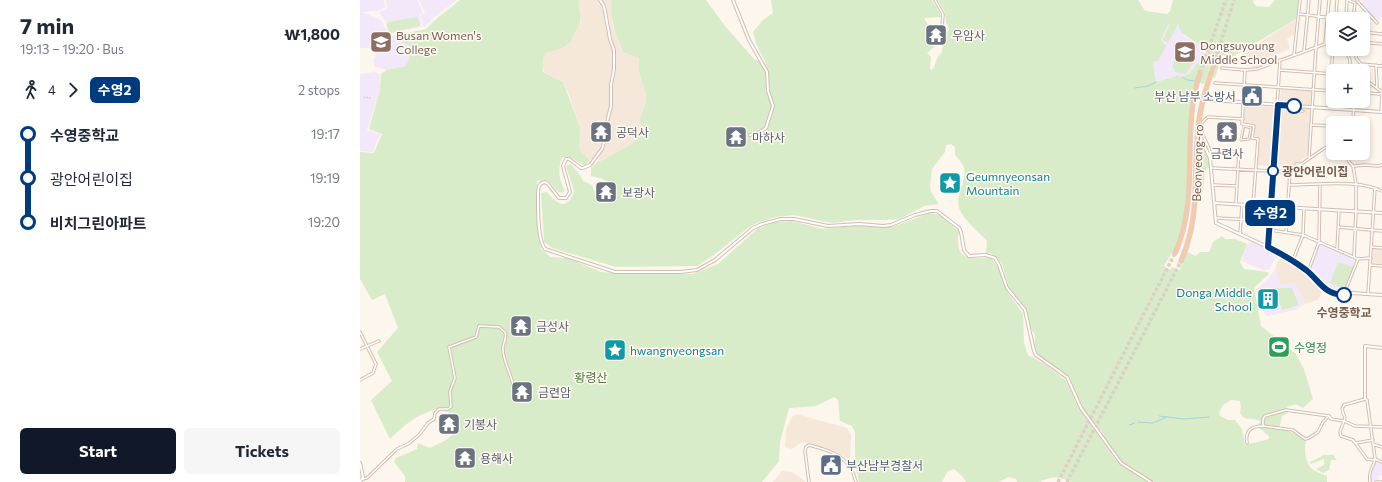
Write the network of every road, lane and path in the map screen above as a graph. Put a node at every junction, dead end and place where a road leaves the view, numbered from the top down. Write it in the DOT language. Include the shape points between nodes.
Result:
graph roads {
  1 [pos="600,0"];
  2 [pos="733,0"];
  3 [pos="935,0"];
  4 [pos="1300,0"];
  5 [pos="1310,0"];
  6 [pos="1320,0"];
  7 [pos="1329,0"];
  8 [pos="1338,0"];
  9 [pos="1348,0"];
  10 [pos="1357,0"];
  11 [pos="1355,3"];
  12 [pos="1328,12"];
  13 [pos="1337,12"];
  14 [pos="1347,12"];
  15 [pos="1354,12"];
  16 [pos="1298,14"];
  17 [pos="1308,15"];
  18 [pos="1318,16"];
  19 [pos="1326,18"];
  20 [pos="1376,23"];
  21 [pos="942,27"];
  22 [pos="1326,27"];
  23 [pos="1370,33"];
  24 [pos="1382,34"];
  25 [pos="1370,43"];
  26 [pos="1324,44"];
  27 [pos="1382,44"];
  28 [pos="1316,47"];
  29 [pos="1304,52"];
  30 [pos="1294,55"];
  31 [pos="1356,56"];
  32 [pos="1280,60"];
  33 [pos="1214,64"];
  34 [pos="1361,64"];
  35 [pos="1370,65"];
  36 [pos="1376,65"];
  37 [pos="1382,66"];
  38 [pos="1222,68"];
  39 [pos="1245,70"];
  40 [pos="1280,70"];
  41 [pos="1200,73"];
  42 [pos="1314,73"];
  43 [pos="1326,74"];
  44 [pos="1215,83"];
  45 [pos="1370,84"];
  46 [pos="1244,85"];
  47 [pos="1279,87"];
  48 [pos="1376,87"];
  49 [pos="1313,89"];
  50 [pos="1326,90"];
  51 [pos="1370,93"];
  52 [pos="1382,94"];
  53 [pos="1211,100"];
  54 [pos="1244,103"];
  55 [pos="1278,105"];
  56 [pos="1312,108"];
  57 [pos="1354,110"];
  58 [pos="1300,111"];
  59 [pos="1303,111"];
  60 [pos="1381,112"];
  61 [pos="1354,116"];
  62 [pos="1242,120"];
  63 [pos="1311,125"];
  64 [pos="1326,126"];
  65 [pos="750,135"];
  66 [pos="1241,140"];
  67 [pos="1205,147"];
  68 [pos="1326,148"];
  69 [pos="1226,151"];
  70 [pos="1210,158"];
  71 [pos="1310,158"];
  72 [pos="1348,160"];
  73 [pos="1296,164"];
  74 [pos="1299,164"];
  75 [pos="1382,165"];
  76 [pos="1354,166"];
  77 [pos="1211,168"];
  78 [pos="1238,169"];
  79 [pos="1256,170"];
  80 [pos="1273,171"];
  81 [pos="1290,172"];
  82 [pos="1356,184"];
  83 [pos="1213,185"];
  84 [pos="1289,185"];
  85 [pos="1320,185"];
  86 [pos="1237,186"];
  87 [pos="1375,188"];
  88 [pos="1382,191"];
  89 [pos="1215,203"];
  90 [pos="1236,204"];
  91 [pos="1242,205"];
  92 [pos="1253,205"];
  93 [pos="1271,206"];
  94 [pos="1288,207"];
  95 [pos="1304,208"];
  96 [pos="1320,209"];
  97 [pos="1339,210"];
  98 [pos="1356,211"];
  99 [pos="1374,212"];
  100 [pos="1382,213"];
  101 [pos="1216,218"];
  102 [pos="1241,219"];
  103 [pos="1270,221"];
  104 [pos="1338,227"];
  105 [pos="1356,228"];
  106 [pos="1269,230"];
  107 [pos="1373,230"];
  108 [pos="1382,230"];
  109 [pos="1286,232"];
  110 [pos="1240,234"];
  111 [pos="1303,235"];
  112 [pos="1319,242"];
  113 [pos="1268,247"];
  114 [pos="1372,247"];
  115 [pos="1382,248"];
  116 [pos="1337,250"];
  117 [pos="1175,253"];
  118 [pos="1354,257"];
  119 [pos="1371,258"];
  120 [pos="1358,259"];
  121 [pos="1181,261"];
  122 [pos="1293,261"];
  123 [pos="1370,265"];
  124 [pos="1382,266"];
  125 [pos="1308,272"];
  126 [pos="1368,294"];
  127 [pos="1344,295"];
  128 [pos="1382,295"];
  129 [pos="360,332"];
  130 [pos="379,341"];
  131 [pos="368,346"];
  132 [pos="1382,348"];
  133 [pos="360,349"];
  134 [pos="360,380"];
  135 [pos="513,396"];
  136 [pos="1365,399"];
  137 [pos="1329,416"];
  138 [pos="1344,421"];
  139 [pos="1263,426"];
  140 [pos="1371,427"];
  141 [pos="1382,427"];
  142 [pos="1373,440"];
  143 [pos="1247,443"];
  144 [pos="1356,443"];
  145 [pos="1373,444"];
  146 [pos="1382,447"];
  147 [pos="1375,459"];
  148 [pos="1382,462"];
  149 [pos="360,464"];
  150 [pos="361,480"];
  151 [pos="808,482"];
  152 [pos="856,482"];
  153 [pos="1151,482"];
  154 [pos="1370,482"];
  155 [pos="1376,482"];
  156 [pos="1381,482"];
  1 -- 153 [label="street" via="604,6 614,50 611,106 605,140 601,152 586,167 581,168 569,159 563,163 570,192 566,198 559,198 545,182 539,186 541,235 545,249 615,272 680,272 697,270 715,260 753,228 782,219 828,226 883,226 925,211 937,211 959,228 964,250 969,256 986,255 995,258 1008,288 1025,310 1036,355 1067,377 1081,408 1121,463"];
  2 -- 65 [label="street" via="749,40 767,72 768,91 773,106 766,128"];
  3 -- 21 [label="street" via="943,14"];
  4 -- 16 [label="street"];
  5 -- 17 [label="street"];
  6 -- 18 [label="street"];
  7 -- 12 [label="street"];
  8 -- 13 [label="street"];
  9 -- 11 [label="street"];
  9 -- 14 [label="street"];
  10 -- 11 [label="street"];
  10 -- 20 [label="street"];
  11 -- 15 [label="street"];
  16 -- 17 [label="street"];
  16 -- 30 [label="street"];
  17 -- 18 [label="street"];
  17 -- 29 [label="street"];
  18 -- 19 [label="street"];
  18 -- 28 [label="street"];
  22 -- 26 [label="street"];
  23 -- 24 [label="street"];
  25 -- 27 [label="street"];
  26 -- 28 [label="street"];
  28 -- 29 [label="street"];
  28 -- 42 [label="street"];
  29 -- 30 [label="street"];
  30 -- 32 [label="street"];
  31 -- 34 [label="street"];
  32 -- 39 [label="street" via="1257,69"];
  32 -- 40 [label="street"];
  33 -- 121 [label="highway, Beonyeong-ro" via="1198,122 1194,220"];
  35 -- 36 [label="street"];
  36 -- 37 [label="street"];
  36 -- 48 [label="street"];
  38 -- 39 [label="street"];
  39 -- 46 [label="street"];
  40 -- 42 [label="street"];
  40 -- 47 [label="street"];
  41 -- 117 [label="highway, Beonyeong-ro" via="1191,121 1187,212 1182,237"];
  42 -- 43 [label="street"];
  42 -- 49 [label="street"];
  44 -- 46 [label="street"];
  45 -- 48 [label="street"];
  46 -- 47 [label="street"];
  46 -- 54 [label="street"];
  47 -- 49 [label="street"];
  47 -- 55 [label="street"];
  48 -- 52 [label="street"];
  49 -- 50 [label="street"];
  49 -- 56 [label="street"];
  51 -- 52 [label="street"];
  52 -- 60 [label="street"];
  53 -- 54 [label="street"];
  54 -- 55 [label="street"];
  54 -- 62 [label="street"];
  55 -- 56 [label="street"];
  55 -- 80 [label="street"];
  56 -- 57 [label="street"];
  56 -- 63 [label="street"];
  57 -- 60 [label="street"];
  57 -- 61 [label="street"];
  58 -- 59 [label="street"];
  62 -- 70 [label="street" via="1208,117 1202,123 1203,138 1211,152"];
  62 -- 79 [label="street" via="1242,124 1254,126 1252,138 1258,139"];
  63 -- 64 [label="street"];
  63 -- 71 [label="street"];
  66 -- 66 [label="street" via="1243,127 1251,128 1249,139"];
  67 -- 70 [label="street"];
  68 -- 71 [label="street"];
  69 -- 78 [label="street" via="1239,151"];
  70 -- 77 [label="street"];
  71 -- 81 [label="street"];
  72 -- 76 [label="street"];
  73 -- 74 [label="street"];
  75 -- 76 [label="street"];
  76 -- 82 [label="street"];
  77 -- 78 [label="street"];
  77 -- 83 [label="street"];
  78 -- 79 [label="street"];
  78 -- 86 [label="street"];
  79 -- 80 [label="street"];
  79 -- 92 [label="street"];
  80 -- 81 [label="street"];
  80 -- 93 [label="street"];
  81 -- 84 [label="street"];
  82 -- 85 [label="street"];
  82 -- 87 [label="street"];
  82 -- 98 [label="street"];
  83 -- 86 [label="street"];
  83 -- 89 [label="street"];
  84 -- 85 [label="street"];
  84 -- 94 [label="street"];
  85 -- 96 [label="street"];
  86 -- 90 [label="street"];
  87 -- 88 [label="street"];
  87 -- 99 [label="street"];
  89 -- 90 [label="street"];
  89 -- 101 [label="street"];
  90 -- 91 [label="street"];
  91 -- 92 [label="street"];
  91 -- 102 [label="street"];
  92 -- 93 [label="street"];
  93 -- 94 [label="street"];
  93 -- 103 [label="street"];
  94 -- 95 [label="street"];
  94 -- 109 [label="street"];
  95 -- 96 [label="street"];
  95 -- 111 [label="street"];
  96 -- 97 [label="street"];
  96 -- 112 [label="street"];
  97 -- 98 [label="street"];
  97 -- 104 [label="street"];
  98 -- 99 [label="street"];
  98 -- 105 [label="street"];
  99 -- 100 [label="street"];
  99 -- 107 [label="street"];
  101 -- 102 [label="street"];
  101 -- 110 [label="street" via="1216,223"];
  102 -- 103 [label="street"];
  102 -- 110 [label="street"];
  103 -- 106 [label="street"];
  104 -- 105 [label="street"];
  104 -- 116 [label="street"];
  105 -- 107 [label="street"];
  105 -- 118 [label="street"];
  106 -- 109 [label="street"];
  106 -- 113 [label="street"];
  107 -- 108 [label="street"];
  107 -- 114 [label="street"];
  109 -- 111 [label="street"];
  110 -- 113 [label="street"];
  111 -- 112 [label="street"];
  111 -- 122 [label="street"];
  112 -- 116 [label="street"];
  112 -- 125 [label="street"];
  113 -- 122 [label="street"];
  114 -- 115 [label="street"];
  114 -- 119 [label="street"];
  116 -- 118 [label="street"];
  118 -- 120 [label="street"];
  119 -- 120 [label="street"];
  119 -- 123 [label="street"];
  120 -- 127 [label="street"];
  122 -- 125 [label="street"];
  123 -- 124 [label="street"];
  123 -- 126 [label="street"];
  125 -- 127 [label="street" via="1325,290 1335,295"];
  126 -- 127 [label="street"];
  126 -- 128 [label="street"];
  129 -- 131 [label="street"];
  130 -- 131 [label="street"];
  131 -- 133 [label="street"];
  131 -- 134 [label="street" via="375,360 375,369 371,375"];
  132 -- 136 [label="street" via="1365,346"];
  135 -- 150 [label="street" via="513,382 503,349 505,332 499,327 479,326 476,337 449,347 455,378 450,391 451,407 437,411 434,419 419,435 397,449 367,478"];
  136 -- 138 [label="street" via="1344,405"];
  136 -- 140 [label="street"];
  137 -- 138 [label="street" via="1331,419"];
  137 -- 139 [label="street" via="1286,410 1265,416"];
  137 -- 139 [label="street" via="1322,422 1318,432 1305,439 1293,430"];
  138 -- 140 [label="street" via="1355,426"];
  138 -- 144 [label="street" via="1341,436"];
  139 -- 143 [label="street" via="1253,427 1249,431"];
  140 -- 141 [label="street"];
  140 -- 142 [label="street"];
  142 -- 144 [label="street"];
  142 -- 145 [label="street"];
  144 -- 147 [label="street" via="1367,459"];
  145 -- 146 [label="street"];
  145 -- 147 [label="street"];
  147 -- 148 [label="street"];
  147 -- 154 [label="street" via="1369,472"];
  149 -- 150 [label="street"];
  151 -- 152 [label="street" via="805,451 810,445 840,456 852,468"];
  155 -- 156 [label="street"];
}
